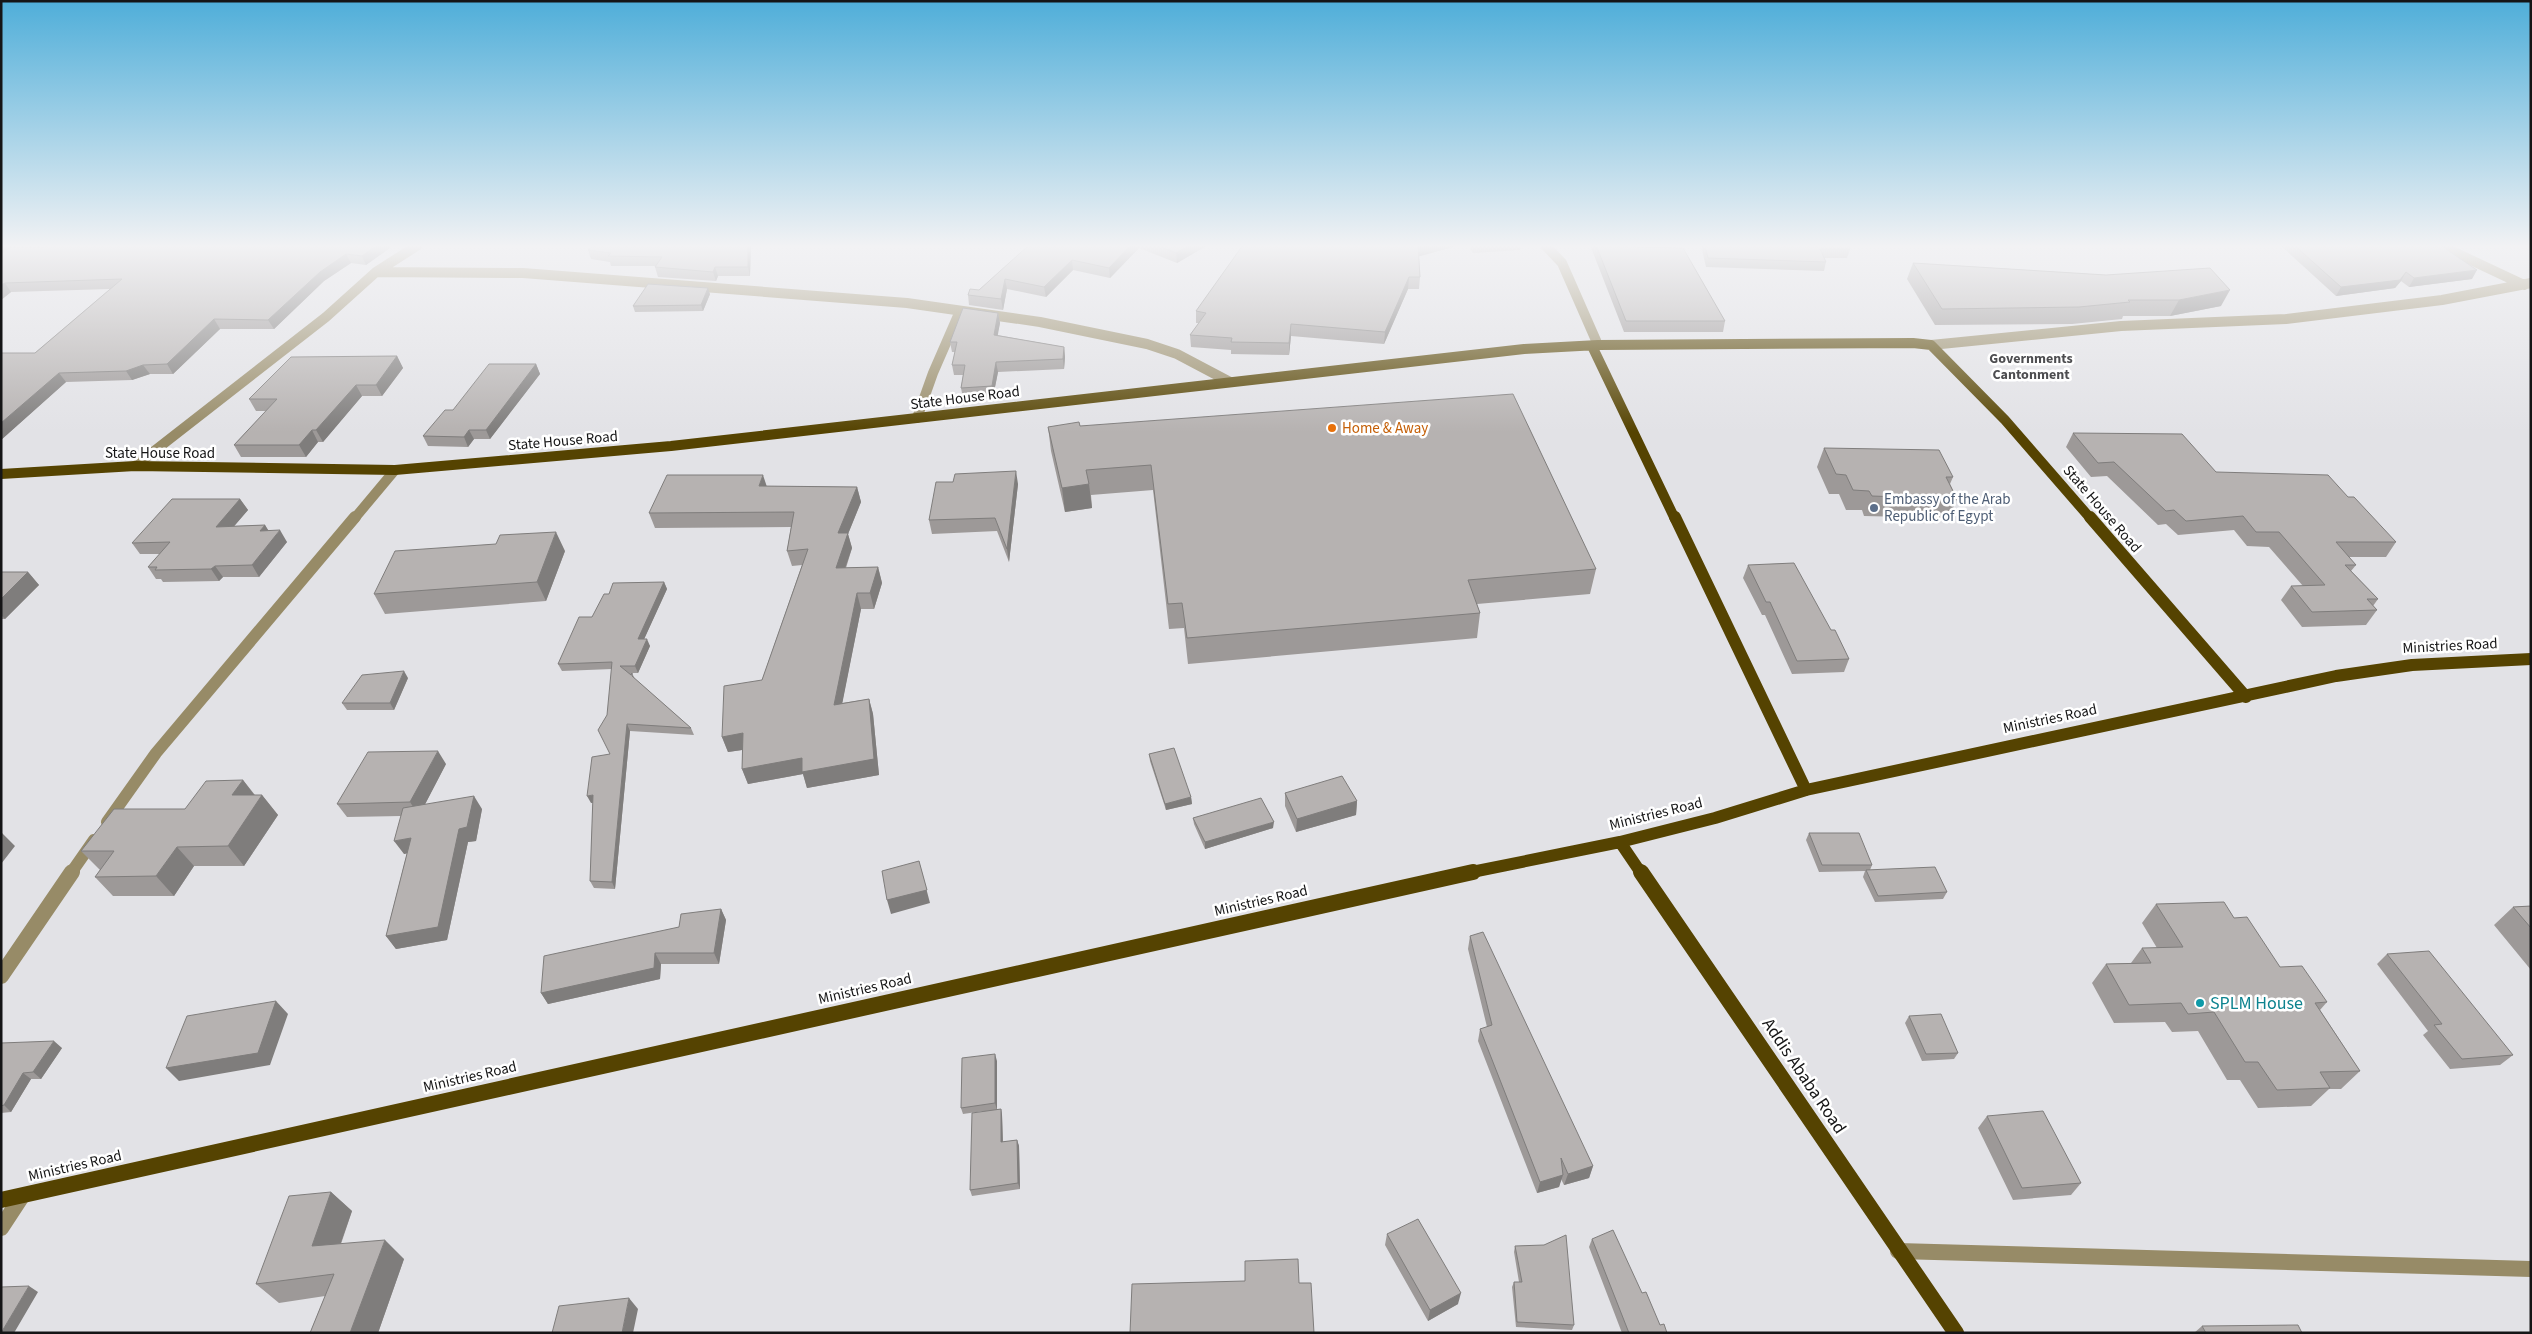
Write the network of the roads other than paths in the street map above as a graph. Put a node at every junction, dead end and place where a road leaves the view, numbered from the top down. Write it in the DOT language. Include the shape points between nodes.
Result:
graph roads {
  1 [pos="337,307"];
  2 [pos="935,307"];
  3 [pos="1580,307"];
  4 [pos="2382,307"];
  5 [pos="960,311"];
  6 [pos="1595,345"];
  7 [pos="1931,345"];
  8 [pos="1230,382"];
  9 [pos="917,418"];
  10 [pos="135,466"];
  11 [pos="395,470"];
  12 [pos="1,474"];
  13 [pos="2531,659"];
  14 [pos="2246,697"];
  15 [pos="1806,790"];
  16 [pos="1620,842"];
  17 [pos="1,976"];
  18 [pos="22,1196"];
  19 [pos="1,1200"];
  20 [pos="1,1228"];
  21 [pos="1898,1251"];
  22 [pos="2531,1269"];
  23 [pos="1956,1333"];
  1 -- 10 [label="street"];
  2 -- 5 [label="street"];
  3 -- 6 [label="street"];
  4 -- 7 [label="street, State House Road" via="2286,319 2121,326"];
  5 -- 8 [label="street" via="1040,322 1147,344 1177,354"];
  5 -- 9 [label="street" via="938,358"];
  6 -- 7 [label="main road, State House Road"];
  6 -- 8 [label="main road, State House Road" via="1485,352"];
  6 -- 15 [label="main road"];
  7 -- 14 [label="main road, State House Road" via="2011,427"];
  8 -- 9 [label="main road, State House Road"];
  9 -- 11 [label="main road, State House Road" via="671,446"];
  10 -- 11 [label="main road, State House Road"];
  10 -- 12 [label="main road, State House Road"];
  11 -- 17 [label="street" via="156,753"];
  13 -- 14 [label="main road, Ministries Road" via="2412,665 2336,676"];
  14 -- 15 [label="main road, Ministries Road"];
  15 -- 16 [label="main road, Ministries Road"];
  16 -- 18 [label="main road, Ministries Road" via="1499,866"];
  16 -- 21 [label="main road, Addis Ababa Road"];
  18 -- 19 [label="main road, Ministries Road"];
  18 -- 20 [label="street"];
  21 -- 22 [label="street"];
  21 -- 23 [label="main road, Addis Ababa Road"];
}
